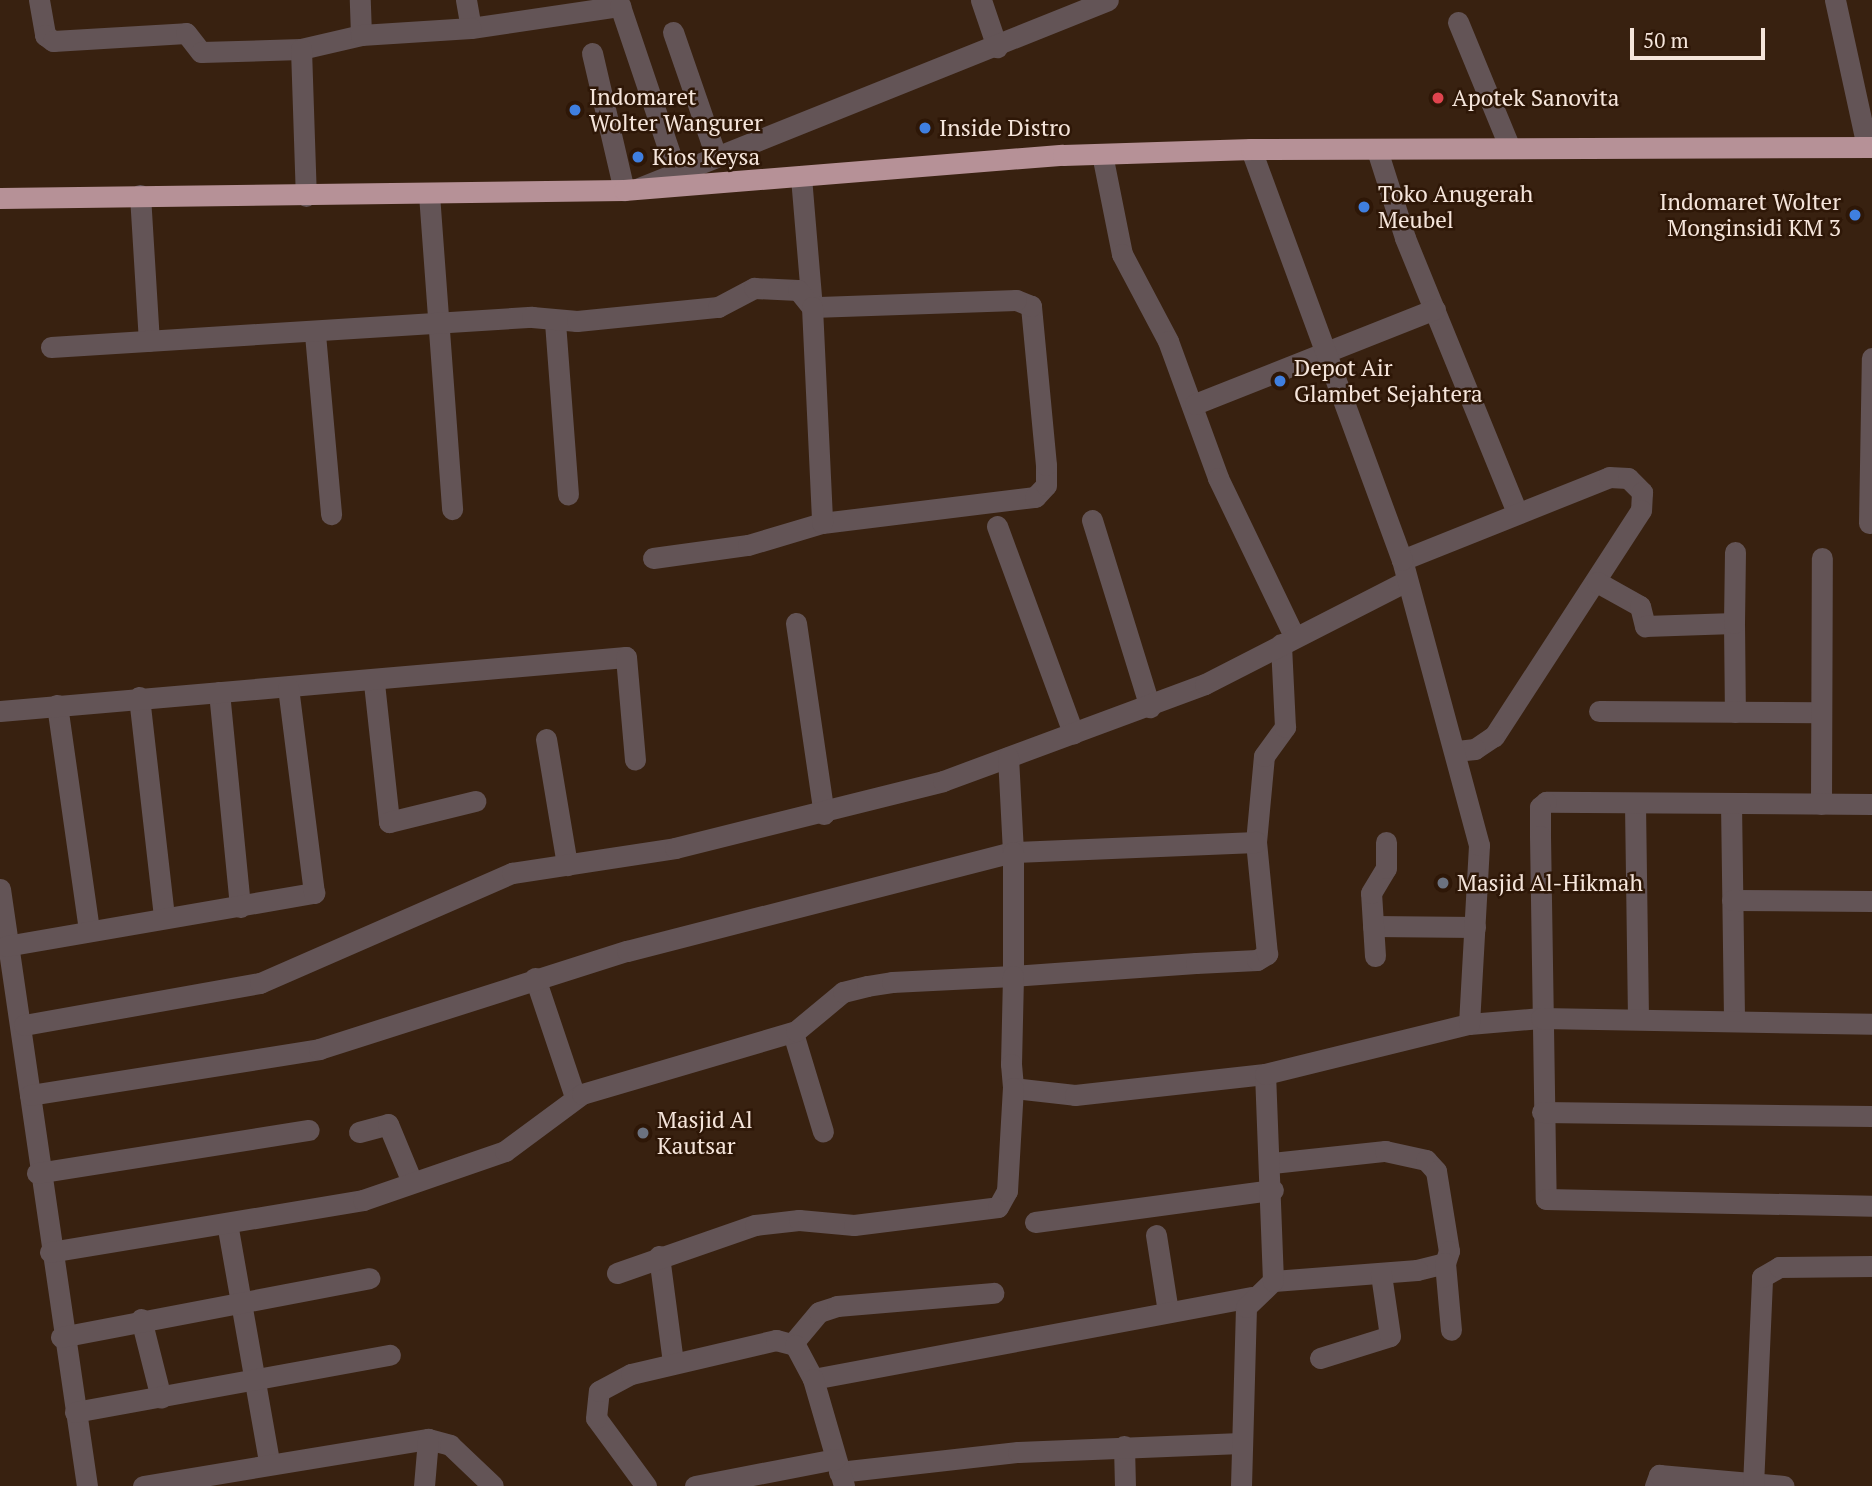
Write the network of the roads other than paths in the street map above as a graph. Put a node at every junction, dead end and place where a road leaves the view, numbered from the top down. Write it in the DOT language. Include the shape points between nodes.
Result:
graph roads {
  1 [pos="39,0"];
  2 [pos="360,0"];
  3 [pos="467,0"];
  4 [pos="981,0"];
  5 [pos="1835,0"];
  6 [pos="1104,1"];
  7 [pos="620,3"];
  8 [pos="1458,22"];
  9 [pos="471,28"];
  10 [pos="673,32"];
  11 [pos="361,35"];
  12 [pos="997,47"];
  13 [pos="302,49"];
  14 [pos="592,52"];
  15 [pos="1869,147"];
  16 [pos="1510,148"];
  17 [pos="1251,149"];
  18 [pos="1377,150"];
  19 [pos="1102,154"];
  20 [pos="716,156"];
  21 [pos="677,171"];
  22 [pos="801,177"];
  23 [pos="630,189"];
  24 [pos="429,194"];
  25 [pos="140,195"];
  26 [pos="306,196"];
  27 [pos="0,198"];
  28 [pos="812,307"];
  29 [pos="1435,309"];
  30 [pos="555,322"];
  31 [pos="438,324"];
  32 [pos="315,334"];
  33 [pos="149,341"];
  34 [pos="51,347"];
  35 [pos="1322,353"];
  36 [pos="1872,358"];
  37 [pos="1195,404"];
  38 [pos="568,495"];
  39 [pos="452,509"];
  40 [pos="1517,512"];
  41 [pos="331,514"];
  42 [pos="1093,520"];
  43 [pos="822,523"];
  44 [pos="1869,523"];
  45 [pos="997,526"];
  46 [pos="1735,552"];
  47 [pos="653,558"];
  48 [pos="1822,558"];
  49 [pos="1402,560"];
  50 [pos="1406,581"];
  51 [pos="1597,582"];
  52 [pos="796,622"];
  53 [pos="1734,622"];
  54 [pos="1288,640"];
  55 [pos="374,683"];
  56 [pos="288,688"];
  57 [pos="219,692"];
  58 [pos="139,697"];
  59 [pos="57,705"];
  60 [pos="1150,707"];
  61 [pos="0,711"];
  62 [pos="1599,711"];
  63 [pos="1735,712"];
  64 [pos="1819,712"];
  65 [pos="1073,733"];
  66 [pos="546,739"];
  67 [pos="1457,751"];
  68 [pos="1008,757"];
  69 [pos="635,760"];
  70 [pos="475,801"];
  71 [pos="1731,803"];
  72 [pos="1635,804"];
  73 [pos="1821,804"];
  74 [pos="1872,804"];
  75 [pos="824,814"];
  76 [pos="1256,842"];
  77 [pos="1385,842"];
  78 [pos="1013,852"];
  79 [pos="567,865"];
  80 [pos="0,888"];
  81 [pos="1732,900"];
  82 [pos="1872,901"];
  83 [pos="240,907"];
  84 [pos="164,916"];
  85 [pos="1373,926"];
  86 [pos="1475,927"];
  87 [pos="89,931"];
  88 [pos="5,946"];
  89 [pos="1375,956"];
  90 [pos="1013,976"];
  91 [pos="535,978"];
  92 [pos="1541,1018"];
  93 [pos="1638,1019"];
  94 [pos="1734,1020"];
  95 [pos="1469,1024"];
  96 [pos="1872,1024"];
  97 [pos="24,1025"];
  98 [pos="793,1033"];
  99 [pos="1265,1074"];
  100 [pos="1013,1088"];
  101 [pos="30,1096"];
  102 [pos="575,1097"];
  103 [pos="1542,1112"];
  104 [pos="1872,1116"];
  105 [pos="309,1130"];
  106 [pos="359,1132"];
  107 [pos="823,1132"];
  108 [pos="1272,1163"];
  109 [pos="37,1173"];
  110 [pos="412,1182"];
  111 [pos="1273,1191"];
  112 [pos="1872,1206"];
  113 [pos="1035,1222"];
  114 [pos="227,1223"];
  115 [pos="1156,1235"];
  116 [pos="50,1252"];
  117 [pos="659,1255"];
  118 [pos="1445,1264"];
  119 [pos="1872,1265"];
  120 [pos="617,1273"];
  121 [pos="1381,1274"];
  122 [pos="369,1278"];
  123 [pos="1273,1281"];
  124 [pos="993,1293"];
  125 [pos="1251,1297"];
  126 [pos="239,1298"];
  127 [pos="1168,1312"];
  128 [pos="141,1320"];
  129 [pos="1451,1329"];
  130 [pos="61,1337"];
  131 [pos="793,1343"];
  132 [pos="390,1355"];
  133 [pos="1320,1358"];
  134 [pos="673,1362"];
  135 [pos="254,1377"];
  136 [pos="813,1379"];
  137 [pos="161,1398"];
  138 [pos="75,1412"];
  139 [pos="428,1439"];
  140 [pos="1241,1443"];
  141 [pos="1124,1446"];
  142 [pos="269,1461"];
  143 [pos="839,1472"];
  144 [pos="1753,1485"];
  145 [pos="87,1486"];
  146 [pos="143,1486"];
  147 [pos="424,1486"];
  148 [pos="494,1486"];
  149 [pos="646,1486"];
  150 [pos="695,1486"];
  151 [pos="1125,1486"];
  152 [pos="1241,1486"];
  153 [pos="1655,1486"];
  154 [pos="1784,1486"];
  1 -- 13 [label="street" via="45,35 53,41 182,33 201,52"];
  2 -- 11 [label="street"];
  3 -- 9 [label="street"];
  4 -- 12 [label="street"];
  5 -- 15 [label="street"];
  6 -- 12 [label="street"];
  7 -- 9 [label="street"];
  7 -- 21 [label="street"];
  8 -- 16 [label="street"];
  9 -- 11 [label="street"];
  10 -- 20 [label="street"];
  11 -- 13 [label="street"];
  12 -- 20 [label="street"];
  13 -- 26 [label="street"];
  14 -- 23 [label="street"];
  15 -- 16 [label="highway"];
  16 -- 18 [label="highway"];
  17 -- 18 [label="highway"];
  17 -- 19 [label="highway"];
  17 -- 35 [label="street"];
  18 -- 29 [label="street"];
  19 -- 22 [label="highway"];
  19 -- 37 [label="street" via="1122,254"];
  20 -- 21 [label="street"];
  21 -- 23 [label="street"];
  22 -- 23 [label="highway"];
  22 -- 28 [label="street"];
  23 -- 24 [label="highway"];
  24 -- 26 [label="highway"];
  24 -- 31 [label="street"];
  25 -- 26 [label="highway"];
  25 -- 27 [label="highway"];
  25 -- 33 [label="street"];
  28 -- 30 [label="street" via="798,290 754,288 718,307"];
  28 -- 43 [label="street"];
  28 -- 43 [label="street" via="1024,302 1036,321 1046,465 1046,485 1035,497"];
  29 -- 35 [label="street"];
  29 -- 40 [label="street"];
  30 -- 31 [label="street" via="532,317"];
  30 -- 38 [label="street"];
  31 -- 32 [label="street"];
  31 -- 39 [label="street"];
  32 -- 33 [label="street"];
  32 -- 41 [label="street"];
  33 -- 34 [label="street"];
  35 -- 37 [label="street"];
  35 -- 49 [label="street"];
  36 -- 44 [label="street"];
  37 -- 54 [label="street" via="1218,478"];
  40 -- 49 [label="street"];
  40 -- 51 [label="street" via="1609,477 1638,484 1642,510"];
  42 -- 60 [label="street"];
  43 -- 47 [label="street" via="736,547"];
  45 -- 65 [label="street"];
  46 -- 53 [label="street"];
  48 -- 64 [label="street"];
  49 -- 50 [label="street"];
  50 -- 54 [label="street"];
  50 -- 67 [label="street"];
  51 -- 53 [label="street" via="1640,606 1645,626"];
  51 -- 67 [label="street" via="1494,736 1475,749"];
  52 -- 75 [label="street"];
  53 -- 63 [label="street"];
  54 -- 60 [label="street"];
  54 -- 76 [label="street" via="1285,727 1264,756"];
  55 -- 56 [label="street"];
  55 -- 69 [label="street" via="626,657"];
  55 -- 70 [label="street" via="389,822"];
  56 -- 57 [label="street"];
  56 -- 83 [label="street" via="316,891"];
  57 -- 58 [label="street"];
  57 -- 83 [label="street"];
  58 -- 59 [label="street"];
  58 -- 84 [label="street"];
  59 -- 61 [label="street"];
  59 -- 87 [label="street"];
  60 -- 65 [label="street"];
  62 -- 63 [label="street"];
  63 -- 64 [label="street"];
  64 -- 73 [label="street"];
  65 -- 68 [label="street"];
  66 -- 79 [label="street"];
  67 -- 86 [label="street" via="1478,830"];
  68 -- 75 [label="street"];
  68 -- 78 [label="street"];
  71 -- 72 [label="street"];
  71 -- 73 [label="street"];
  71 -- 81 [label="street"];
  72 -- 92 [label="street" via="1540,807"];
  72 -- 93 [label="street"];
  73 -- 74 [label="street"];
  75 -- 79 [label="street"];
  76 -- 78 [label="street"];
  76 -- 90 [label="street" via="1267,954 1262,960"];
  77 -- 85 [label="street" via="1386,869 1371,893"];
  78 -- 90 [label="street"];
  78 -- 91 [label="street"];
  79 -- 97 [label="street" via="489,880 260,982"];
  80 -- 88 [label="street"];
  81 -- 82 [label="street"];
  81 -- 94 [label="street"];
  83 -- 84 [label="street"];
  84 -- 87 [label="street"];
  85 -- 86 [label="street"];
  85 -- 89 [label="street"];
  86 -- 95 [label="street"];
  87 -- 88 [label="street"];
  88 -- 97 [label="street"];
  90 -- 98 [label="street" via="855,989"];
  90 -- 100 [label="street"];
  91 -- 101 [label="street" via="319,1049"];
  91 -- 102 [label="street"];
  92 -- 93 [label="street"];
  92 -- 95 [label="street"];
  92 -- 103 [label="street"];
  93 -- 94 [label="street"];
  94 -- 96 [label="street"];
  95 -- 99 [label="street"];
  97 -- 101 [label="street"];
  98 -- 102 [label="street"];
  98 -- 107 [label="street"];
  99 -- 100 [label="street" via="1075,1095"];
  99 -- 108 [label="street"];
  100 -- 117 [label="street" via="1007,1191 998,1206 876,1224 755,1225"];
  101 -- 109 [label="street"];
  102 -- 110 [label="street" via="513,1147"];
  103 -- 104 [label="street"];
  103 -- 112 [label="street" via="1545,1195 1552,1202"];
  105 -- 109 [label="street"];
  106 -- 110 [label="street" via="388,1124"];
  108 -- 111 [label="street"];
  108 -- 118 [label="street" via="1385,1150 1426,1160 1436,1171 1444,1212"];
  109 -- 116 [label="street"];
  110 -- 114 [label="street" via="336,1206"];
  111 -- 113 [label="street"];
  111 -- 123 [label="street"];
  114 -- 116 [label="street"];
  114 -- 126 [label="street"];
  115 -- 127 [label="street"];
  116 -- 130 [label="street"];
  117 -- 120 [label="street"];
  117 -- 134 [label="street"];
  118 -- 121 [label="street"];
  118 -- 129 [label="street"];
  119 -- 144 [label="street" via="1779,1267 1762,1277"];
  121 -- 123 [label="street"];
  121 -- 133 [label="street" via="1390,1336"];
  122 -- 126 [label="street"];
  123 -- 125 [label="street"];
  124 -- 131 [label="street" via="837,1306 819,1312"];
  125 -- 127 [label="street"];
  125 -- 140 [label="street"];
  126 -- 128 [label="street"];
  126 -- 135 [label="street"];
  127 -- 136 [label="street"];
  128 -- 130 [label="street"];
  128 -- 137 [label="street"];
  130 -- 138 [label="street"];
  131 -- 134 [label="street" via="739,1345"];
  131 -- 136 [label="street"];
  132 -- 135 [label="street"];
  134 -- 149 [label="street" via="611,1382 594,1399 596,1418"];
  135 -- 137 [label="street"];
  135 -- 142 [label="street"];
  136 -- 143 [label="street"];
  137 -- 138 [label="street"];
  138 -- 145 [label="street"];
  139 -- 142 [label="street"];
  139 -- 147 [label="street"];
  139 -- 148 [label="street" via="450,1445"];
  140 -- 141 [label="street"];
  140 -- 152 [label="street"];
  141 -- 143 [label="street"];
  141 -- 151 [label="street"];
  142 -- 146 [label="street"];
  143 -- 150 [label="street"];
  144 -- 153 [label="street" via="1659,1475"];
  144 -- 154 [label="street"];
}
